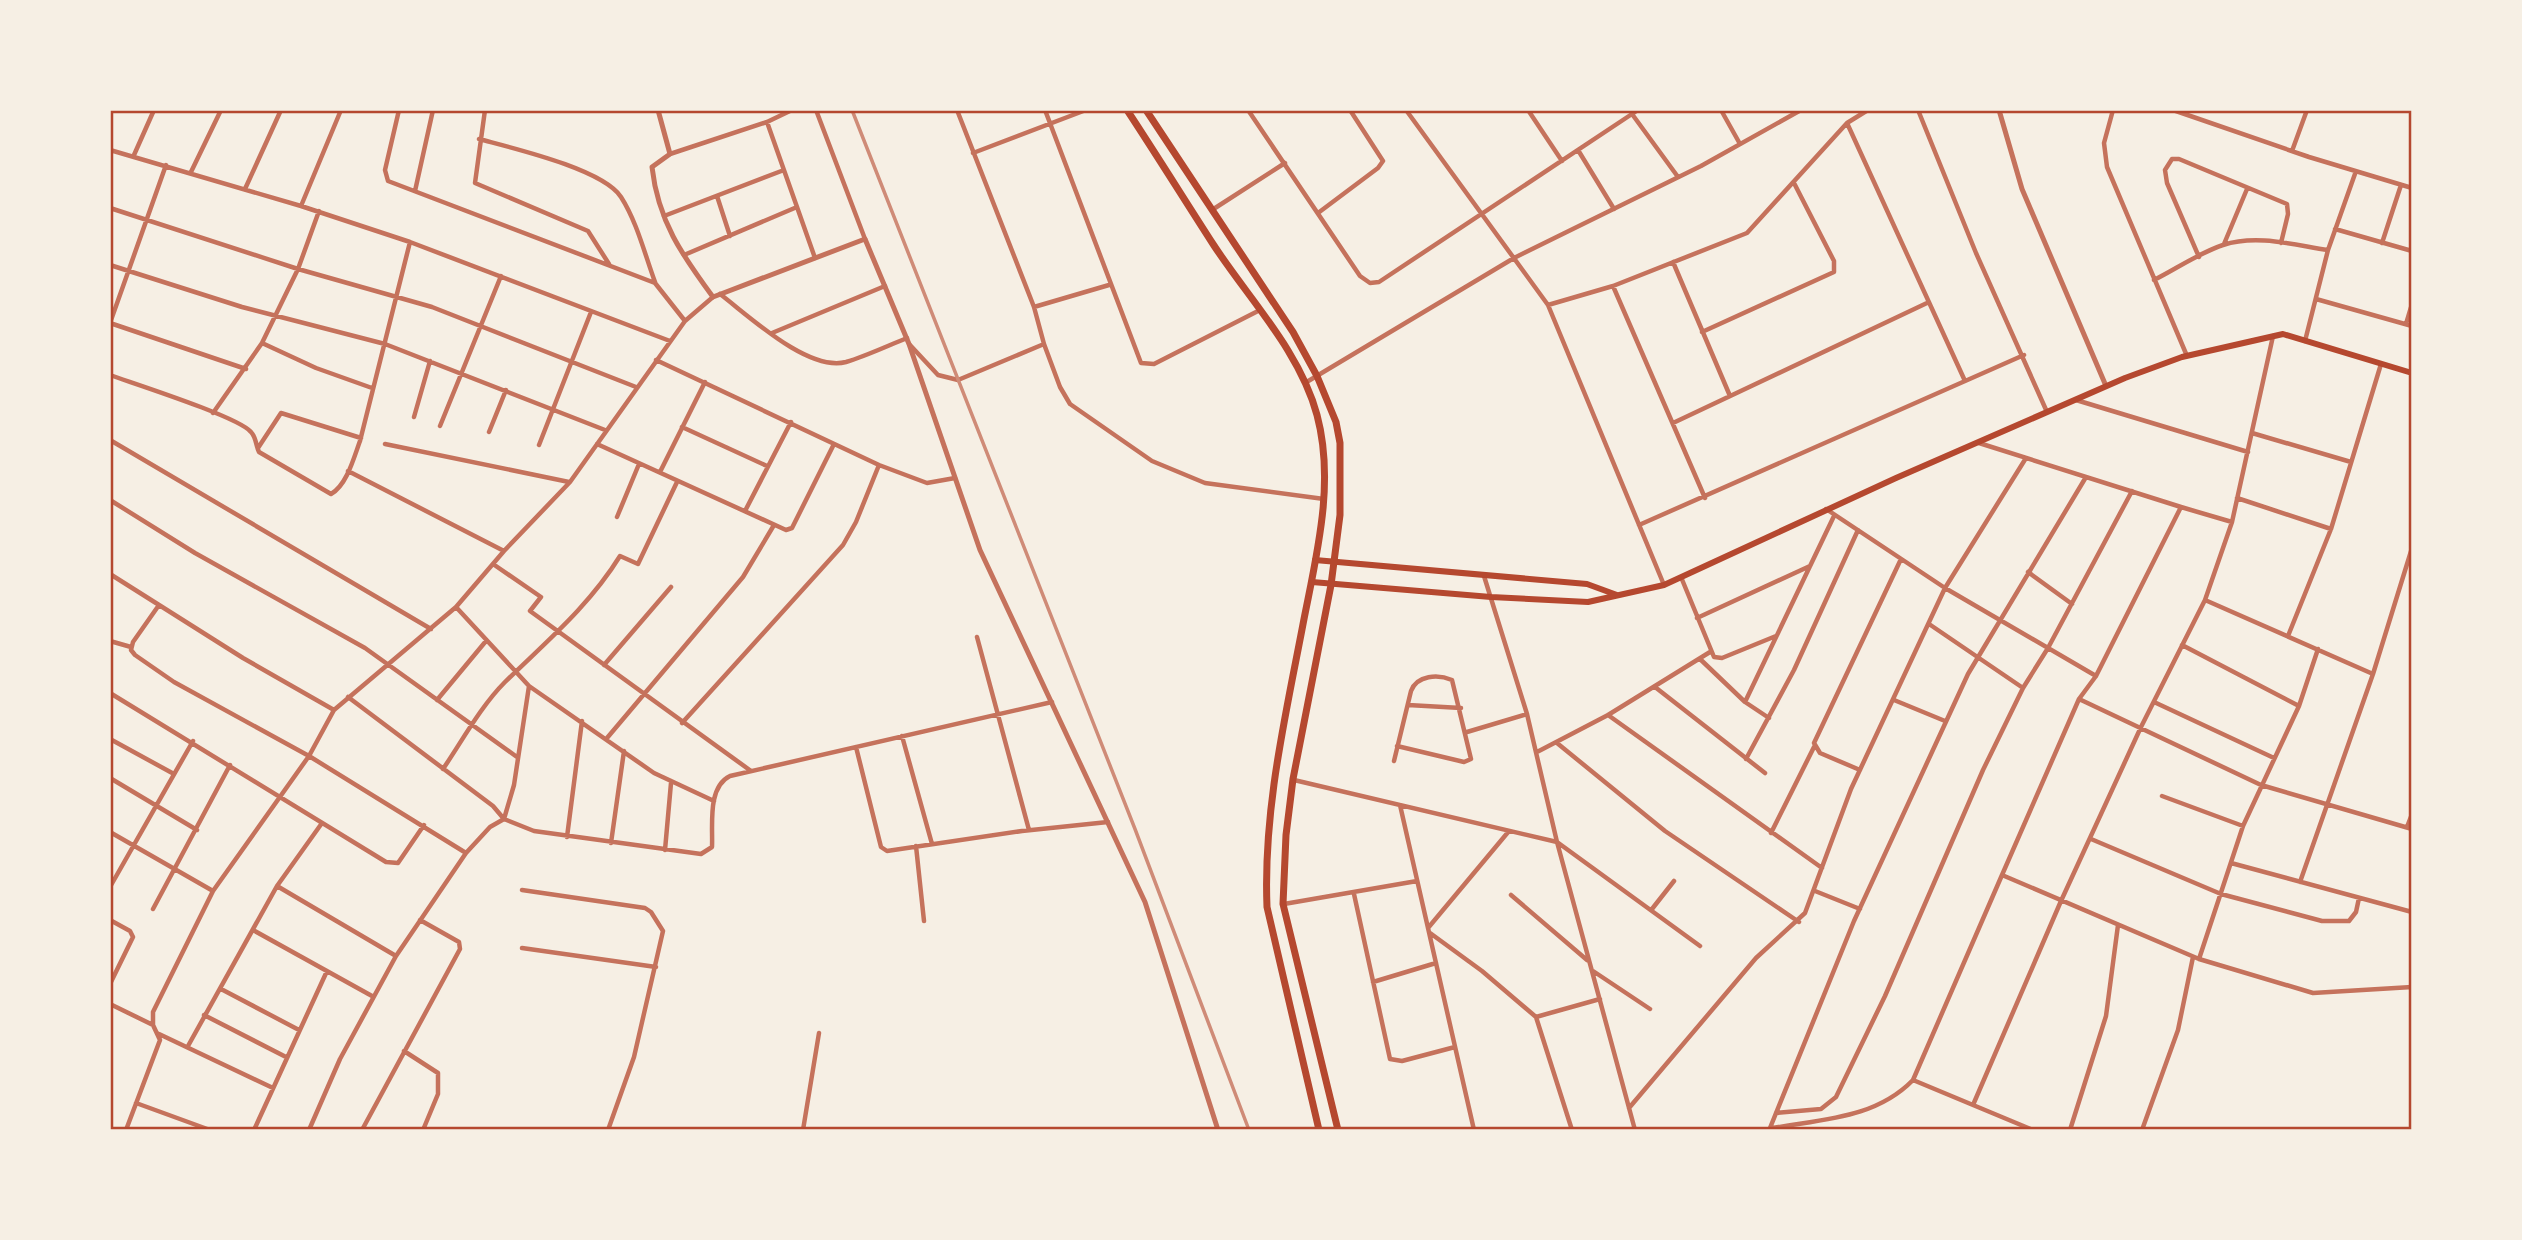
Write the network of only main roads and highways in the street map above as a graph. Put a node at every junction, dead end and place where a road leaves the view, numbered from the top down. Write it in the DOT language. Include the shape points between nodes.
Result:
graph roads {
  1 [pos="1127,110"];
  2 [pos="1146,110"];
  3 [pos="2412,373"];
  4 [pos="1315,560"];
  5 [pos="1334,562"];
  6 [pos="1312,582"];
  7 [pos="1331,585"];
  8 [pos="1619,595"];
  9 [pos="1319,1130"];
  10 [pos="1338,1130"];
  1 -- 4 [label="main road" via="1305,383 1324,446 1324,499"];
  2 -- 5 [label="main road" via="1280,311 1317,376 1340,443 1340,515"];
  3 -- 8 [label="main road" via="2283,334 2187,356 2106,386 1826,509 1664,586"];
  4 -- 5 [label="main road"];
  4 -- 6 [label="main road"];
  5 -- 7 [label="main road"];
  5 -- 8 [label="main road" via="1587,584"];
  6 -- 7 [label="main road"];
  6 -- 9 [label="main road" via="1277,765 1265,871 1267,907"];
  7 -- 8 [label="main road" via="1588,602"];
  7 -- 10 [label="main road" via="1293,779 1283,904"];
}
